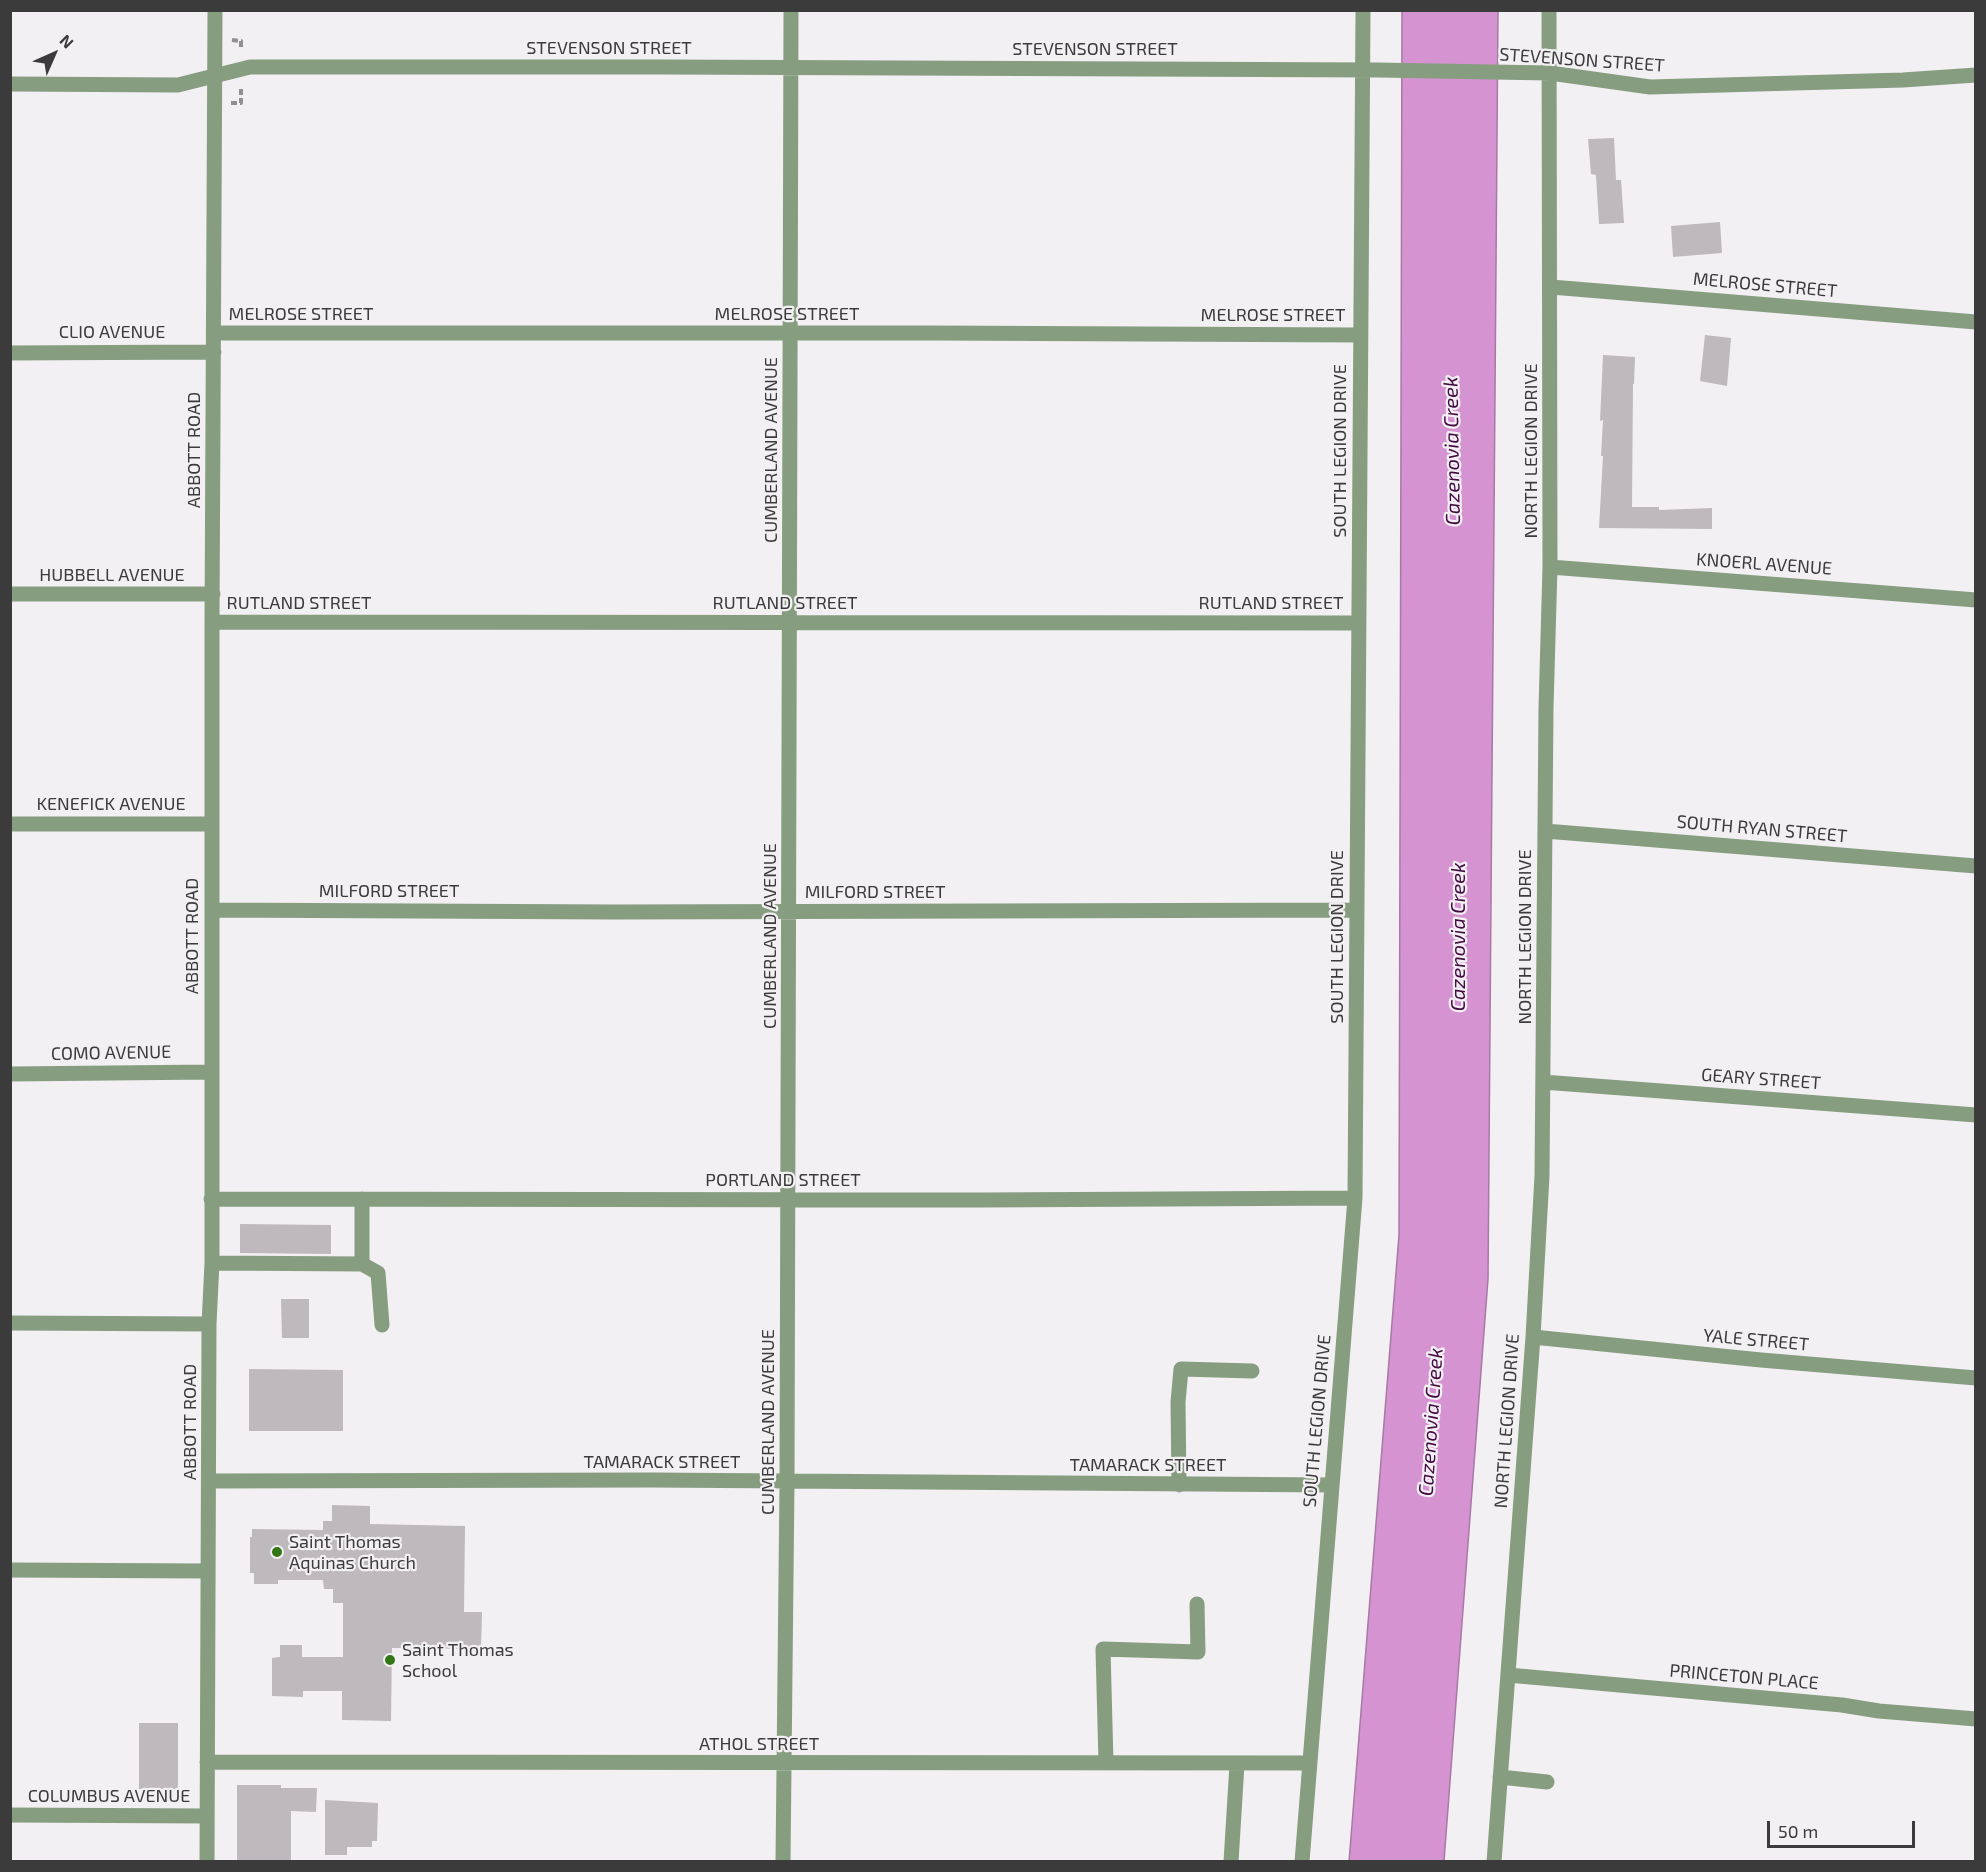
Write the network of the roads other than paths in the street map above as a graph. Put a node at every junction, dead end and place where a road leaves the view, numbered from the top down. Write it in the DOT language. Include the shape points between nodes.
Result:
graph roads {
  1 [pos="215,10"];
  2 [pos="791,10"];
  3 [pos="1363,10"];
  4 [pos="1549,10"];
  5 [pos="791,67"];
  6 [pos="1370,70"];
  7 [pos="1550,73"];
  8 [pos="1976,75"];
  9 [pos="215,77"];
  10 [pos="10,84"];
  11 [pos="1551,287"];
  12 [pos="1976,322"];
  13 [pos="214,333"];
  14 [pos="790,333"];
  15 [pos="1360,335"];
  16 [pos="214,352"];
  17 [pos="10,353"];
  18 [pos="1550,567"];
  19 [pos="10,594"];
  20 [pos="213,594"];
  21 [pos="1976,600"];
  22 [pos="212,622"];
  23 [pos="790,622"];
  24 [pos="1358,623"];
  25 [pos="10,824"];
  26 [pos="212,824"];
  27 [pos="1545,831"];
  28 [pos="1976,866"];
  29 [pos="212,910"];
  30 [pos="1357,910"];
  31 [pos="789,911"];
  32 [pos="212,1072"];
  33 [pos="10,1074"];
  34 [pos="1544,1082"];
  35 [pos="1976,1115"];
  36 [pos="211,1198"];
  37 [pos="1355,1198"];
  38 [pos="362,1199"];
  39 [pos="788,1199"];
  40 [pos="212,1263"];
  41 [pos="362,1264"];
  42 [pos="10,1323"];
  43 [pos="209,1324"];
  44 [pos="382,1325"];
  45 [pos="1533,1337"];
  46 [pos="1252,1371"];
  47 [pos="1976,1378"];
  48 [pos="209,1481"];
  49 [pos="787,1482"];
  50 [pos="1179,1485"];
  51 [pos="1332,1485"];
  52 [pos="10,1570"];
  53 [pos="208,1571"];
  54 [pos="1197,1604"];
  55 [pos="1508,1675"];
  56 [pos="1976,1719"];
  57 [pos="207,1762"];
  58 [pos="784,1763"];
  59 [pos="1106,1763"];
  60 [pos="1310,1763"];
  61 [pos="1237,1764"];
  62 [pos="1500,1777"];
  63 [pos="1546,1782"];
  64 [pos="10,1815"];
  65 [pos="207,1815"];
  66 [pos="207,1862"];
  67 [pos="783,1862"];
  68 [pos="1231,1862"];
  69 [pos="1302,1862"];
  70 [pos="1494,1862"];
  1 -- 9 [label="street, ABBOTT ROAD"];
  2 -- 5 [label="street, CUMBERLAND AVENUE"];
  3 -- 6 [label="street, SOUTH LEGION DRIVE"];
  4 -- 7 [label="street, NORTH LEGION DRIVE"];
  5 -- 6 [label="street, STEVENSON STREET"];
  5 -- 9 [label="street, STEVENSON STREET" via="250,67"];
  5 -- 14 [label="street, CUMBERLAND AVENUE"];
  6 -- 7 [label="street, STEVENSON STREET"];
  6 -- 15 [label="street, SOUTH LEGION DRIVE"];
  7 -- 8 [label="street, STEVENSON STREET" via="1650,87"];
  7 -- 11 [label="street, NORTH LEGION DRIVE"];
  9 -- 10 [label="street, STEVENSON STREET" via="178,85"];
  9 -- 13 [label="street, ABBOTT ROAD"];
  11 -- 12 [label="street, MELROSE STREET"];
  11 -- 18 [label="street, NORTH LEGION DRIVE"];
  13 -- 14 [label="street, MELROSE STREET"];
  13 -- 16 [label="street, ABBOTT ROAD"];
  14 -- 15 [label="street, MELROSE STREET"];
  14 -- 23 [label="street, CUMBERLAND AVENUE"];
  15 -- 24 [label="street, SOUTH LEGION DRIVE"];
  16 -- 17 [label="street, CLIO AVENUE"];
  16 -- 20 [label="street, ABBOTT ROAD"];
  18 -- 21 [label="street, KNOERL AVENUE"];
  18 -- 27 [label="street, NORTH LEGION DRIVE"];
  19 -- 20 [label="street, HUBBELL AVENUE"];
  20 -- 22 [label="street, ABBOTT ROAD"];
  22 -- 23 [label="street, RUTLAND STREET"];
  22 -- 26 [label="street, ABBOTT ROAD"];
  23 -- 24 [label="street, RUTLAND STREET"];
  23 -- 31 [label="street, CUMBERLAND AVENUE"];
  24 -- 30 [label="street, SOUTH LEGION DRIVE"];
  25 -- 26 [label="street, KENEFICK AVENUE"];
  26 -- 29 [label="street, ABBOTT ROAD"];
  27 -- 28 [label="street, SOUTH RYAN STREET"];
  27 -- 34 [label="street, NORTH LEGION DRIVE"];
  29 -- 31 [label="street, MILFORD STREET"];
  29 -- 32 [label="street, ABBOTT ROAD"];
  30 -- 31 [label="street, MILFORD STREET"];
  30 -- 37 [label="street, SOUTH LEGION DRIVE"];
  31 -- 39 [label="street, CUMBERLAND AVENUE"];
  32 -- 33 [label="street, COMO AVENUE"];
  32 -- 36 [label="street, ABBOTT ROAD"];
  34 -- 35 [label="street, GEARY STREET"];
  34 -- 45 [label="street, NORTH LEGION DRIVE"];
  36 -- 38 [label="street, PORTLAND STREET"];
  36 -- 40 [label="street, ABBOTT ROAD"];
  37 -- 39 [label="street, PORTLAND STREET"];
  37 -- 51 [label="street, SOUTH LEGION DRIVE"];
  38 -- 39 [label="street, PORTLAND STREET"];
  38 -- 41 [label="street"];
  39 -- 49 [label="street, CUMBERLAND AVENUE"];
  40 -- 41 [label="street"];
  40 -- 43 [label="street, ABBOTT ROAD"];
  41 -- 44 [label="street" via="378,1273"];
  42 -- 43 [label="street"];
  43 -- 48 [label="street, ABBOTT ROAD"];
  45 -- 47 [label="street, YALE STREET"];
  45 -- 55 [label="street, NORTH LEGION DRIVE"];
  46 -- 50 [label="street" via="1181,1369"];
  48 -- 49 [label="street, TAMARACK STREET"];
  48 -- 53 [label="street, ABBOTT ROAD"];
  49 -- 50 [label="street, TAMARACK STREET"];
  49 -- 58 [label="street, CUMBERLAND AVENUE"];
  50 -- 51 [label="street, TAMARACK STREET"];
  51 -- 60 [label="street, SOUTH LEGION DRIVE"];
  52 -- 53 [label="street"];
  53 -- 57 [label="street, ABBOTT ROAD"];
  54 -- 59 [label="street" via="1198,1652 1103,1649"];
  55 -- 56 [label="street, PRINCETON PLACE"];
  55 -- 62 [label="street, NORTH LEGION DRIVE"];
  57 -- 58 [label="street, ATHOL STREET"];
  57 -- 65 [label="street, ABBOTT ROAD"];
  58 -- 59 [label="street, ATHOL STREET"];
  58 -- 67 [label="street, CUMBERLAND AVENUE"];
  59 -- 61 [label="street, ATHOL STREET"];
  60 -- 61 [label="street, ATHOL STREET"];
  60 -- 69 [label="street, SOUTH LEGION DRIVE"];
  61 -- 68 [label="street"];
  62 -- 63 [label="street"];
  62 -- 70 [label="street, NORTH LEGION DRIVE"];
  64 -- 65 [label="street, COLUMBUS AVENUE"];
  65 -- 66 [label="street, ABBOTT ROAD"];
}
